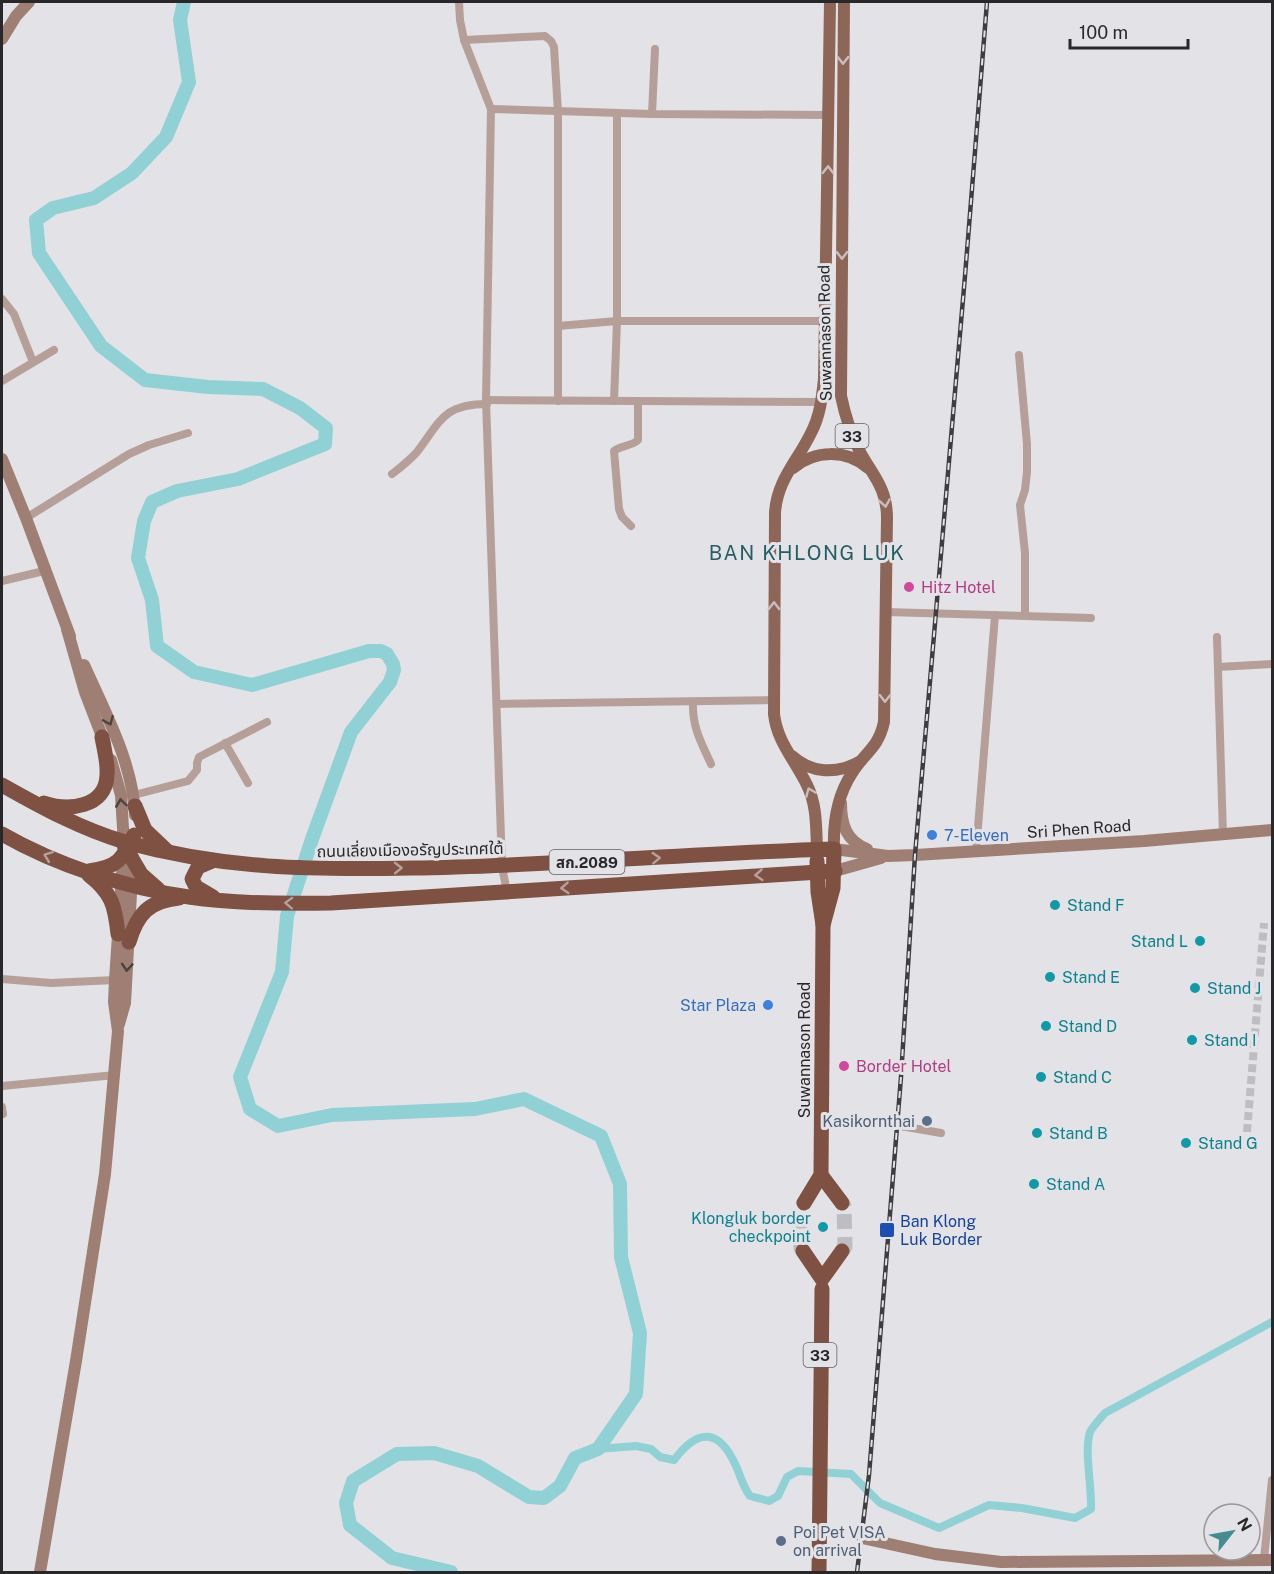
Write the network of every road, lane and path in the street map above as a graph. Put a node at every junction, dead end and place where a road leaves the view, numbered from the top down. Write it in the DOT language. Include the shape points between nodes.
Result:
graph roads {
  1 [pos="29,2"];
  2 [pos="459,2"];
  3 [pos="830,2"];
  4 [pos="844,2"];
  5 [pos="2,39"];
  6 [pos="464,40"];
  7 [pos="655,49"];
  8 [pos="492,109"];
  9 [pos="558,112"];
  10 [pos="617,113"];
  11 [pos="652,114"];
  12 [pos="829,115"];
  13 [pos="2,299"];
  14 [pos="617,321"];
  15 [pos="825,321"];
  16 [pos="558,326"];
  17 [pos="54,350"];
  18 [pos="1019,355"];
  19 [pos="33,362"];
  20 [pos="2,381"];
  21 [pos="558,401"];
  22 [pos="614,401"];
  23 [pos="638,401"];
  24 [pos="486,402"];
  25 [pos="822,402"];
  26 [pos="188,433"];
  27 [pos="2,459"];
  28 [pos="872,472"];
  29 [pos="392,474"];
  30 [pos="784,478"];
  31 [pos="26,518"];
  32 [pos="631,526"];
  33 [pos="44,571"];
  34 [pos="2,582"];
  35 [pos="886,612"];
  36 [pos="995,615"];
  37 [pos="1025,616"];
  38 [pos="1091,618"];
  39 [pos="67,629"];
  40 [pos="1217,636"];
  41 [pos="1272,664"];
  42 [pos="1218,667"];
  43 [pos="774,700"];
  44 [pos="693,702"];
  45 [pos="496,704"];
  46 [pos="267,722"];
  47 [pos="102,737"];
  48 [pos="225,743"];
  49 [pos="787,752"];
  50 [pos="863,760"];
  51 [pos="711,764"];
  52 [pos="248,783"];
  53 [pos="2,784"];
  54 [pos="841,796"];
  55 [pos="24,797"];
  56 [pos="134,800"];
  57 [pos="1272,830"];
  58 [pos="2,834"];
  59 [pos="1223,835"];
  60 [pos="817,849"];
  61 [pos="834,849"];
  62 [pos="163,851"];
  63 [pos="975,852"];
  64 [pos="888,856"];
  65 [pos="128,858"];
  66 [pos="212,861"];
  67 [pos="502,867"];
  68 [pos="85,870"];
  69 [pos="835,871"];
  70 [pos="818,872"];
  71 [pos="160,891"];
  72 [pos="507,892"];
  73 [pos="188,897"];
  74 [pos="219,899"];
  75 [pos="823,925"];
  76 [pos="123,938"];
  77 [pos="2,979"];
  78 [pos="114,980"];
  79 [pos="118,1031"];
  80 [pos="115,1075"];
  81 [pos="2,1086"];
  82 [pos="821,1120"];
  83 [pos="941,1133"];
  84 [pos="821,1174"];
  85 [pos="804,1203"];
  86 [pos="842,1203"];
  87 [pos="803,1251"];
  88 [pos="842,1251"];
  89 [pos="822,1288"];
  90 [pos="1272,1480"];
  91 [pos="862,1539"];
  92 [pos="1268,1559"];
  93 [pos="40,1572"];
  94 [pos="819,1572"];
  1 -- 5 [label="main road"];
  2 -- 6 [label="street"];
  3 -- 12 [label="main road, Suwannason Road / 33"];
  4 -- 28 [label="main road, Suwannason Road / 33, one-way" via="841,396 850,431"];
  6 -- 8 [label="street"];
  6 -- 9 [label="street" via="548,38 554,47"];
  7 -- 11 [label="street"];
  8 -- 9 [label="street"];
  8 -- 24 [label="street"];
  9 -- 10 [label="street"];
  9 -- 16 [label="street"];
  10 -- 11 [label="street"];
  10 -- 14 [label="street"];
  11 -- 12 [label="street"];
  15 -- 12 [label="main road, Suwannason Road / 33, one-way"];
  13 -- 19 [label="street" via="14,314"];
  14 -- 15 [label="street"];
  14 -- 16 [label="street"];
  14 -- 22 [label="street"];
  15 -- 25 [label="main road, Suwannason Road / 33"];
  16 -- 21 [label="street"];
  17 -- 19 [label="street"];
  18 -- 37 [label="street" via="1027,444 1025,490 1020,505"];
  19 -- 20 [label="street"];
  21 -- 22 [label="street"];
  21 -- 24 [label="street"];
  22 -- 23 [label="street"];
  23 -- 25 [label="street"];
  23 -- 32 [label="street" via="638,440 614,452 619,509"];
  24 -- 29 [label="street" via="445,414 408,462"];
  24 -- 45 [label="street"];
  25 -- 30 [label="main road, Suwannason Road / 33" via="811,435"];
  26 -- 31 [label="street" via="129,454"];
  27 -- 31 [label="main road"];
  28 -- 30 [label="main road" via="848,456 830,454 803,460"];
  28 -- 35 [label="main road, Suwannason Road / 33, one-way" via="882,486 887,511"];
  43 -- 30 [label="main road, Suwannason Road / 33, one-way" via="775,513"];
  31 -- 33 [label="main road"];
  33 -- 34 [label="street"];
  33 -- 39 [label="main road"];
  35 -- 36 [label="street"];
  35 -- 50 [label="main road, Suwannason Road / 33, one-way" via="884,722 877,744"];
  36 -- 37 [label="street"];
  36 -- 63 [label="street"];
  37 -- 38 [label="street"];
  39 -- 47 [label="main road"];
  39 -- 56 [label="main road, one-way" via="122,755"];
  40 -- 42 [label="street"];
  41 -- 42 [label="street"];
  42 -- 59 [label="street"];
  43 -- 44 [label="street"];
  43 -- 49 [label="main road, Suwannason Road / 33" via="775,729"];
  44 -- 45 [label="street"];
  44 -- 51 [label="street" via="695,728"];
  45 -- 67 [label="street"];
  46 -- 48 [label="street"];
  47 -- 55 [label="highway" via="107,776 96,797 77,807 52,806"];
  65 -- 47 [label="main road, one-way" via="121,795"];
  48 -- 52 [label="street"];
  48 -- 56 [label="street" via="199,756 197,770 188,781"];
  49 -- 50 [label="main road" via="811,768 829,771"];
  60 -- 49 [label="main road, Suwannason Road / 33, one-way" via="814,802"];
  50 -- 54 [label="main road, Suwannason Road / 33"];
  53 -- 55 [label="highway, ถนนเลี่ยงเมืองอรัญประเทศใต้ / สก.2089"];
  54 -- 61 [label="main road, Suwannason Road / 33" via="835,816"];
  54 -- 64 [label="main road" via="841,818 856,845"];
  55 -- 65 [label="highway, ถนนเลี่ยงเมืองอรัญประเทศใต้ / สก.2089" via="98,832"];
  56 -- 62 [label="highway" via="145,830"];
  56 -- 65 [label="main road"];
  57 -- 59 [label="main road, Sri Phen Road"];
  68 -- 58 [label="highway, ถนนเลี่ยงเมืองอรัญประเทศใต้ / สก.2089, one-way" via="24,847"];
  59 -- 63 [label="main road, Sri Phen Road"];
  60 -- 61 [label="highway, ถนนเลี่ยงเมืองอรัญประเทศใต้ / สก.2089"];
  67 -- 60 [label="highway, ถนนเลี่ยงเมืองอรัญประเทศใต้ / สก.2089, one-way"];
  60 -- 70 [label="highway, Suwannason Road / 33"];
  61 -- 64 [label="main road, Sri Phen Road"];
  61 -- 69 [label="highway, Suwannason Road / 33"];
  62 -- 65 [label="highway, ถนนเลี่ยงเมืองอรัญประเทศใต้ / สก.2089"];
  62 -- 66 [label="highway, ถนนเลี่ยงเมืองอรัญประเทศใต้ / สก.2089"];
  63 -- 64 [label="main road, Sri Phen Road"];
  64 -- 69 [label="main road, Sri Phen Road"];
  65 -- 68 [label="highway, ถนนเลี่ยงเมืองอรัญประเทศใต้ / สก.2089"];
  65 -- 68 [label="highway" via="105,869"];
  65 -- 71 [label="highway, ถนนเลี่ยงเมืองอรัญประเทศใต้ / สก.2089"];
  65 -- 71 [label="highway"];
  65 -- 76 [label="main road"];
  66 -- 67 [label="highway, ถนนเลี่ยงเมืองอรัญประเทศใต้ / สก.2089, one-way" via="340,869"];
  66 -- 74 [label="highway" via="198,867 192,879 202,892"];
  67 -- 72 [label="street"];
  68 -- 76 [label="highway" via="108,893"];
  69 -- 70 [label="highway, ถนนเลี่ยงเมืองอรัญประเทศใต้ / สก.2089"];
  69 -- 75 [label="highway, Suwannason Road / 33"];
  70 -- 72 [label="highway, ถนนเลี่ยงเมืองอรัญประเทศใต้ / สก.2089, one-way"];
  70 -- 75 [label="highway, Suwannason Road / 33"];
  71 -- 73 [label="highway, ถนนเลี่ยงเมืองอรัญประเทศใต้ / สก.2089"];
  72 -- 74 [label="highway, ถนนเลี่ยงเมืองอรัญประเทศใต้ / สก.2089, one-way" via="331,903"];
  73 -- 74 [label="highway, ถนนเลี่ยงเมืองอรัญประเทศใต้ / สก.2089"];
  73 -- 76 [label="highway" via="154,904"];
  75 -- 82 [label="highway, Suwannason Road"];
  76 -- 78 [label="main road"];
  76 -- 79 [label="main road, one-way" via="125,1003"];
  77 -- 78 [label="street" via="51,983"];
  78 -- 79 [label="main road"];
  79 -- 80 [label="main road"];
  80 -- 81 [label="street"];
  80 -- 93 [label="main road" via="105,1174"];
  82 -- 83 [label="street" via="896,1125"];
  82 -- 84 [label="highway, Suwannason Road"];
  84 -- 85 [label="highway"];
  84 -- 86 [label="highway"];
  87 -- 88 [label="highway" via="822,1279"];
  89 -- 94 [label="highway, 33"];
  90 -- 92 [label="street"];
  91 -- 92 [label="main road" via="934,1554 1001,1562"];
}
